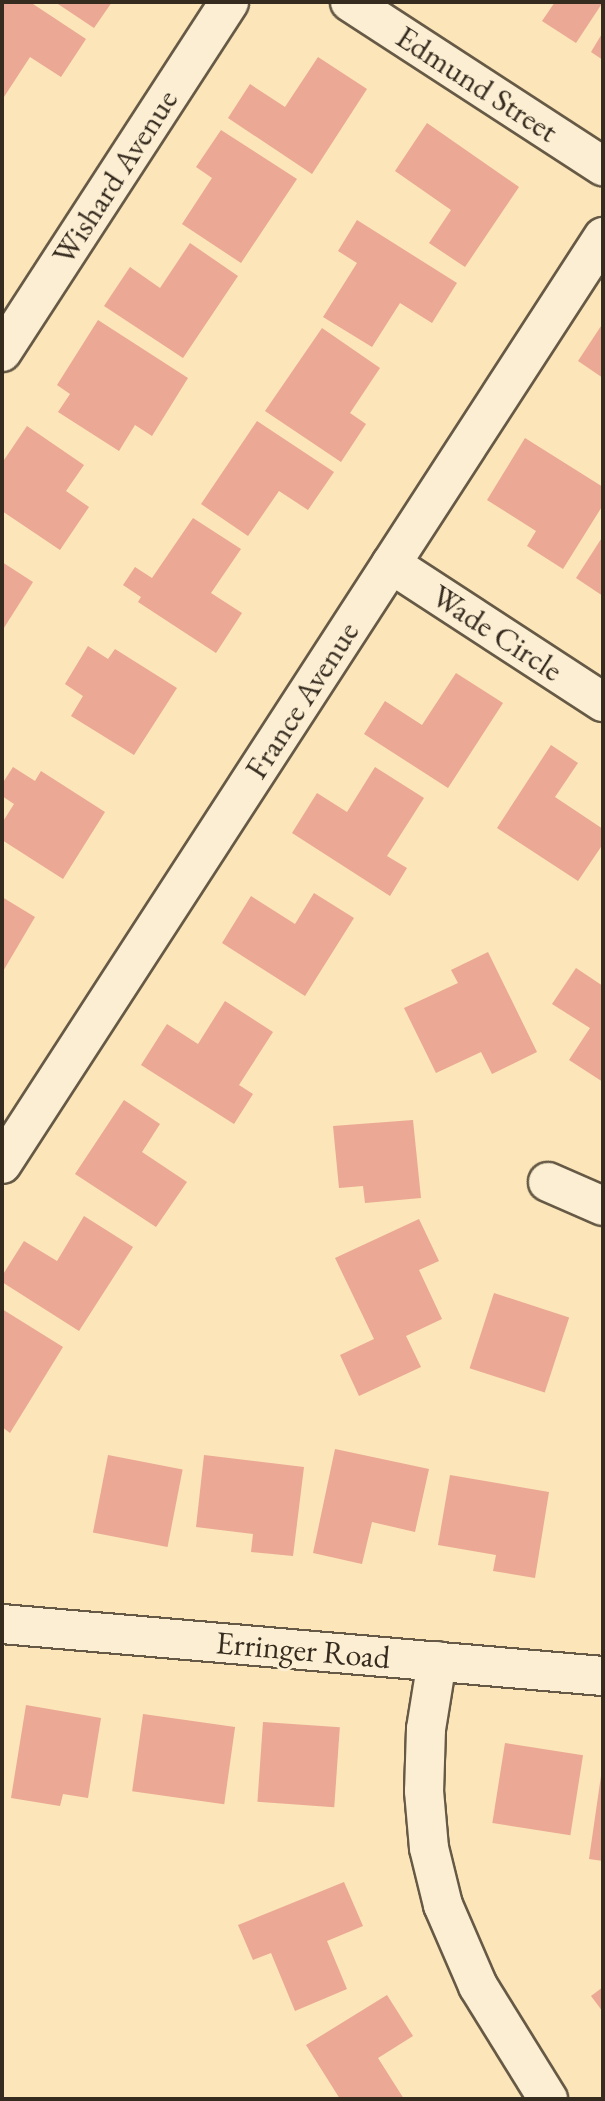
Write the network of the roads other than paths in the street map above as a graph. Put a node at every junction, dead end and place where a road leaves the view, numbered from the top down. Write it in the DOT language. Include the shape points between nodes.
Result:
graph roads {
  1 [pos="229,2"];
  2 [pos="350,2"];
  3 [pos="603,166"];
  4 [pos="603,237"];
  5 [pos="2,352"];
  6 [pos="391,564"];
  7 [pos="603,702"];
  8 [pos="2,1164"];
  9 [pos="548,1182"];
  10 [pos="603,1206"];
  11 [pos="2,1624"];
  12 [pos="438,1661"];
  13 [pos="603,1676"];
  14 [pos="548,2099"];
  1 -- 5 [label="street, Wishard Avenue"];
  2 -- 3 [label="street, Edmund Street"];
  4 -- 6 [label="street, France Avenue"];
  6 -- 7 [label="street, Wade Circle"];
  6 -- 8 [label="street, France Avenue"];
  9 -- 10 [label="street"];
  11 -- 12 [label="street, Erringer Road"];
  12 -- 13 [label="street, Erringer Road"];
  12 -- 14 [label="street" via="426,1729 424,1791 429,1848 443,1905 478,1986"];
}
